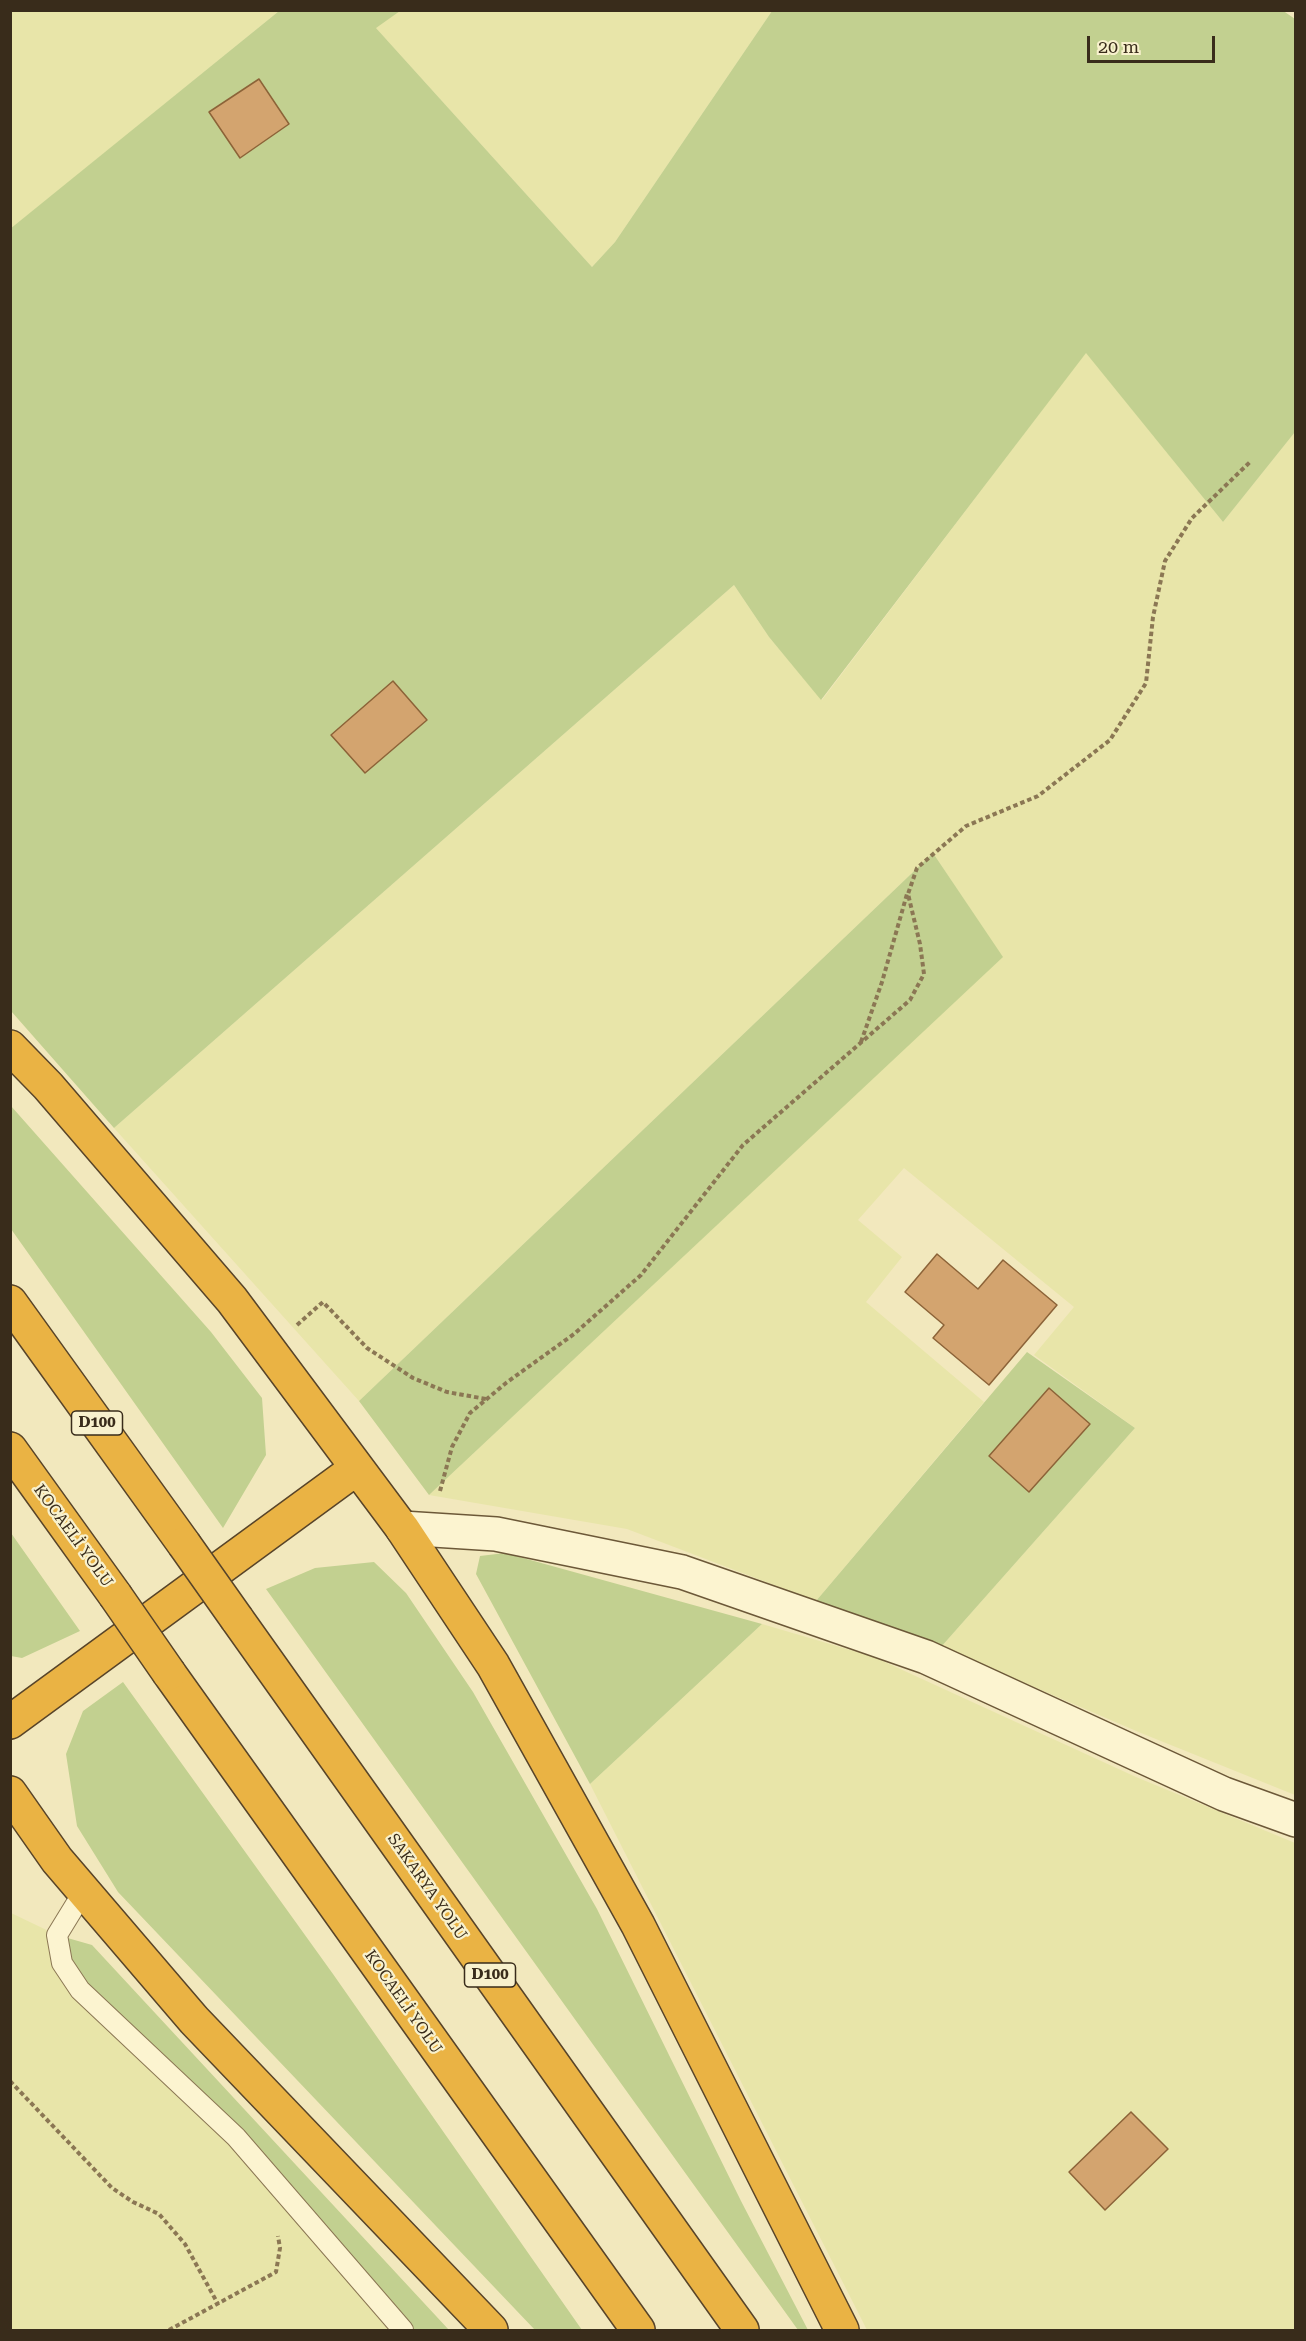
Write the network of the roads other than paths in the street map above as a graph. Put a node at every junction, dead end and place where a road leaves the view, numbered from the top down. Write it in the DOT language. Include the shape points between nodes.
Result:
graph roads {
  1 [pos="10,1047"];
  2 [pos="10,1302"];
  3 [pos="10,1449"];
  4 [pos="357,1468"];
  5 [pos="416,1528"];
  6 [pos="10,1722"];
  7 [pos="10,1793"];
  8 [pos="1296,1821"];
  9 [pos="84,1891"];
  10 [pos="404,2331"];
  11 [pos="491,2331"];
  12 [pos="638,2331"];
  13 [pos="742,2331"];
  14 [pos="842,2331"];
  1 -- 4 [label="highway" via="224,1291"];
  2 -- 13 [label="highway, SAKARYA YOLU / D100, bridge"];
  3 -- 12 [label="highway, KOCAELİ YOLU, bridge"];
  4 -- 5 [label="highway"];
  4 -- 6 [label="highway"];
  5 -- 8 [label="street" via="496,1534 682,1572 926,1657 1224,1794"];
  5 -- 14 [label="highway" via="638,1925"];
  7 -- 9 [label="highway"];
  9 -- 10 [label="lane" via="57,1935 62,1963 80,1990 236,2137"];
  9 -- 11 [label="highway" via="194,2020"];
}
